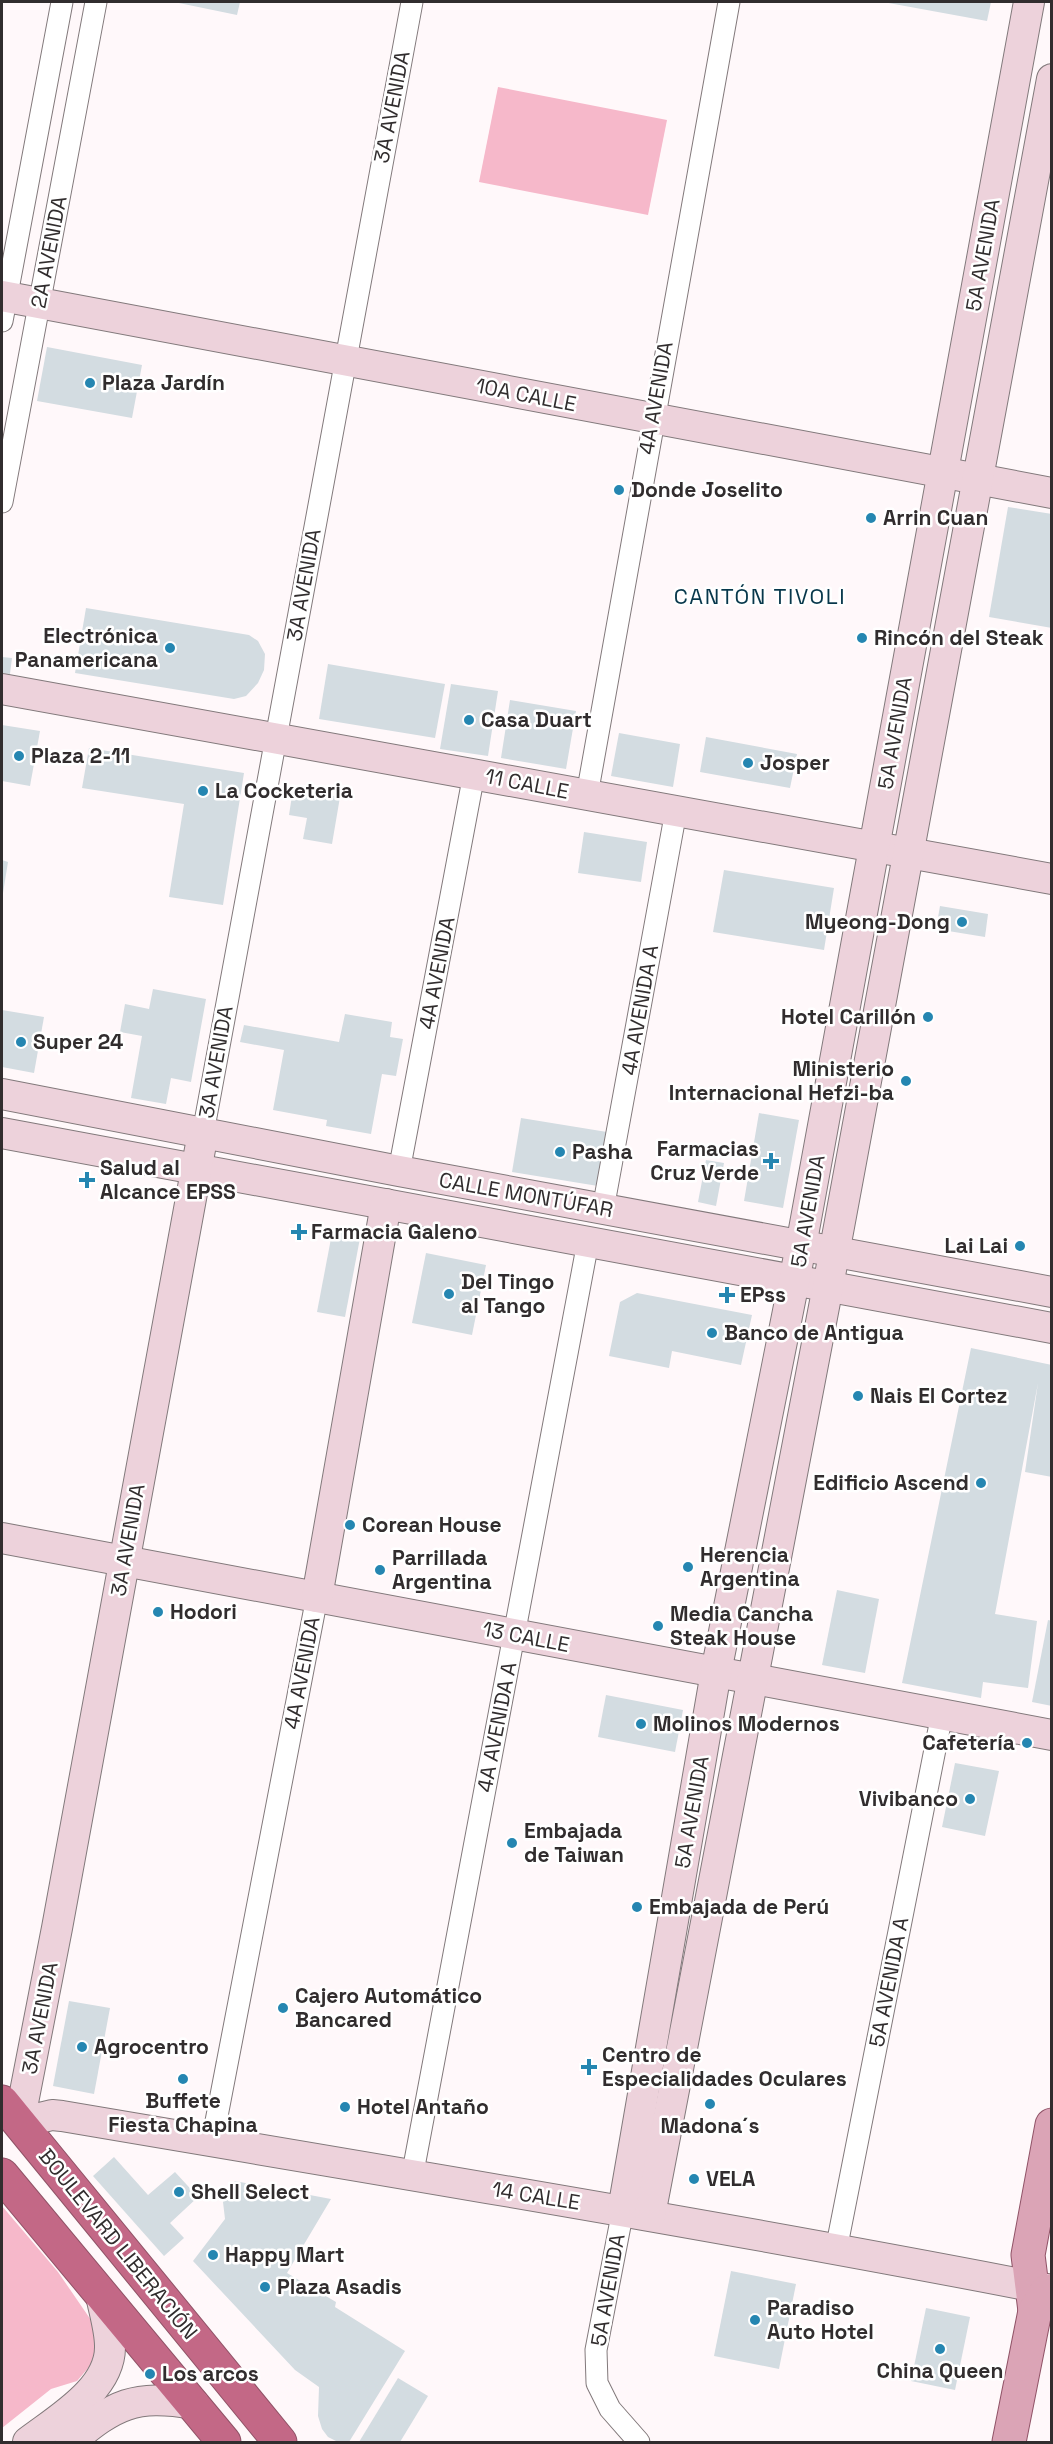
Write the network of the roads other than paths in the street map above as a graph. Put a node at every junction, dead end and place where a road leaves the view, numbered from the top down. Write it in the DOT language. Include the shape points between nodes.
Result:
graph roads {
  1 [pos="62,2"];
  2 [pos="96,2"];
  3 [pos="412,2"];
  4 [pos="729,2"];
  5 [pos="1029,2"];
  6 [pos="1016,76"];
  7 [pos="1051,80"];
  8 [pos="39,303"];
  9 [pos="3,305"];
  10 [pos="345,361"];
  11 [pos="652,418"];
  12 [pos="943,473"];
  13 [pos="977,480"];
  14 [pos="1052,494"];
  15 [pos="2,502"];
  16 [pos="2,689"];
  17 [pos="275,739"];
  18 [pos="474,774"];
  19 [pos="587,795"];
  20 [pos="676,811"];
  21 [pos="874,847"];
  22 [pos="908,853"];
  23 [pos="1052,879"];
  24 [pos="2,1094"];
  25 [pos="2,1133"];
  26 [pos="203,1133"];
  27 [pos="197,1169"];
  28 [pos="399,1171"];
  29 [pos="386,1204"];
  30 [pos="603,1209"];
  31 [pos="588,1242"];
  32 [pos="801,1246"];
  33 [pos="834,1253"];
  34 [pos="795,1281"];
  35 [pos="828,1286"];
  36 [pos="1052,1292"];
  37 [pos="1052,1328"];
  38 [pos="2,1538"];
  39 [pos="124,1561"];
  40 [pos="317,1597"];
  41 [pos="515,1634"];
  42 [pos="716,1672"];
  43 [pos="753,1679"];
  44 [pos="942,1714"];
  45 [pos="1052,1735"];
  46 [pos="10,2113"];
  47 [pos="1052,2125"];
  48 [pos="212,2142"];
  49 [pos="2,2175"];
  50 [pos="412,2177"];
  51 [pos="636,2213"];
  52 [pos="836,2250"];
  53 [pos="100,2295"];
  54 [pos="1043,2299"];
  55 [pos="194,2404"];
  56 [pos="28,2442"];
  57 [pos="70,2442"];
  58 [pos="225,2442"];
  59 [pos="280,2442"];
  60 [pos="639,2442"];
  61 [pos="1009,2442"];
  1 -- 9 [label="street, 2A AVENIDA"];
  2 -- 8 [label="street, 2A AVENIDA"];
  3 -- 10 [label="street, 3A AVENIDA"];
  4 -- 11 [label="street, 4A AVENIDA"];
  5 -- 6 [label="street, 5A AVENIDA"];
  6 -- 7 [label="street"];
  6 -- 12 [label="street, 5A AVENIDA"];
  7 -- 13 [label="street, 5A AVENIDA"];
  8 -- 9 [label="street, 10A CALLE"];
  8 -- 10 [label="street, 10A CALLE"];
  8 -- 15 [label="street, 2A AVENIDA"];
  10 -- 11 [label="street, 10A CALLE"];
  10 -- 17 [label="street, 3A AVENIDA"];
  11 -- 12 [label="street, 10A CALLE"];
  11 -- 19 [label="street, 4A AVENIDA"];
  12 -- 13 [label="street, 10A CALLE"];
  12 -- 21 [label="street, 5A AVENIDA"];
  13 -- 14 [label="street, 10A CALLE"];
  13 -- 22 [label="street, 5A AVENIDA"];
  16 -- 17 [label="street, 11 CALLE"];
  17 -- 18 [label="street, 11 CALLE"];
  17 -- 26 [label="street, 3A AVENIDA"];
  18 -- 19 [label="street, 11 CALLE"];
  18 -- 28 [label="street, 4A AVENIDA"];
  19 -- 20 [label="street, 11 CALLE"];
  20 -- 21 [label="street, 11 CALLE"];
  20 -- 30 [label="street, 4A AVENIDA A"];
  21 -- 22 [label="street, 11 CALLE"];
  21 -- 32 [label="street, 5A AVENIDA"];
  22 -- 23 [label="street, 11 CALLE"];
  22 -- 33 [label="street, 5A AVENIDA"];
  24 -- 26 [label="street, CALLE MONTÚFAR"];
  25 -- 27 [label="street, CALLE MONTÚFAR"];
  26 -- 27 [label="street, 3A AVENIDA"];
  26 -- 28 [label="street, CALLE MONTÚFAR"];
  27 -- 29 [label="street, CALLE MONTÚFAR"];
  27 -- 39 [label="street, 3A AVENIDA"];
  28 -- 30 [label="street, CALLE MONTÚFAR"];
  29 -- 31 [label="street, CALLE MONTÚFAR"];
  29 -- 40 [label="street, 4A AVENIDA"];
  30 -- 32 [label="street, CALLE MONTÚFAR"];
  31 -- 34 [label="street, CALLE MONTÚFAR"];
  31 -- 41 [label="street, 4A AVENIDA A"];
  32 -- 33 [label="street, CALLE MONTÚFAR"];
  32 -- 34 [label="street, 5A AVENIDA"];
  33 -- 35 [label="street, 5A AVENIDA"];
  33 -- 36 [label="street, CALLE MONTÚFAR"];
  34 -- 35 [label="street, CALLE MONTÚFAR"];
  34 -- 42 [label="street, 5A AVENIDA"];
  35 -- 37 [label="street, CALLE MONTÚFAR"];
  35 -- 43 [label="street, 5A AVENIDA"];
  38 -- 39 [label="street, 13 CALLE"];
  39 -- 40 [label="street, 13 CALLE"];
  39 -- 46 [label="street, 3A AVENIDA"];
  40 -- 41 [label="street, 13 CALLE"];
  40 -- 48 [label="street, 4A AVENIDA"];
  41 -- 42 [label="street, 13 CALLE"];
  41 -- 50 [label="street, 4A AVENIDA A"];
  42 -- 43 [label="street, 13 CALLE"];
  42 -- 51 [label="street, 5A AVENIDA"];
  43 -- 44 [label="street, 13 CALLE"];
  43 -- 51 [label="street, 5A AVENIDA"];
  44 -- 45 [label="street, 13 CALLE"];
  44 -- 52 [label="street, 5A AVENIDA A"];
  46 -- 48 [label="street, 14 CALLE" via="62,2116"];
  46 -- 59 [label="highway, BOULEVARD LIBERACIÓN"];
  47 -- 54 [label="main road" via="1028,2255"];
  48 -- 50 [label="street, 14 CALLE"];
  49 -- 53 [label="highway, BOULEVARD LIBERACIÓN"];
  50 -- 51 [label="street, 14 CALLE"];
  51 -- 52 [label="street, 14 CALLE"];
  51 -- 60 [label="street, 5A AVENIDA" via="597,2350 597,2383 610,2409"];
  52 -- 54 [label="street, 14 CALLE"];
  53 -- 55 [label="highway, BOULEVARD LIBERACIÓN"];
  53 -- 56 [label="street" via="110,2346 100,2381"];
  54 -- 61 [label="main road"];
  55 -- 57 [label="street" via="164,2399 119,2407"];
  55 -- 58 [label="highway, BOULEVARD LIBERACIÓN"];
}
